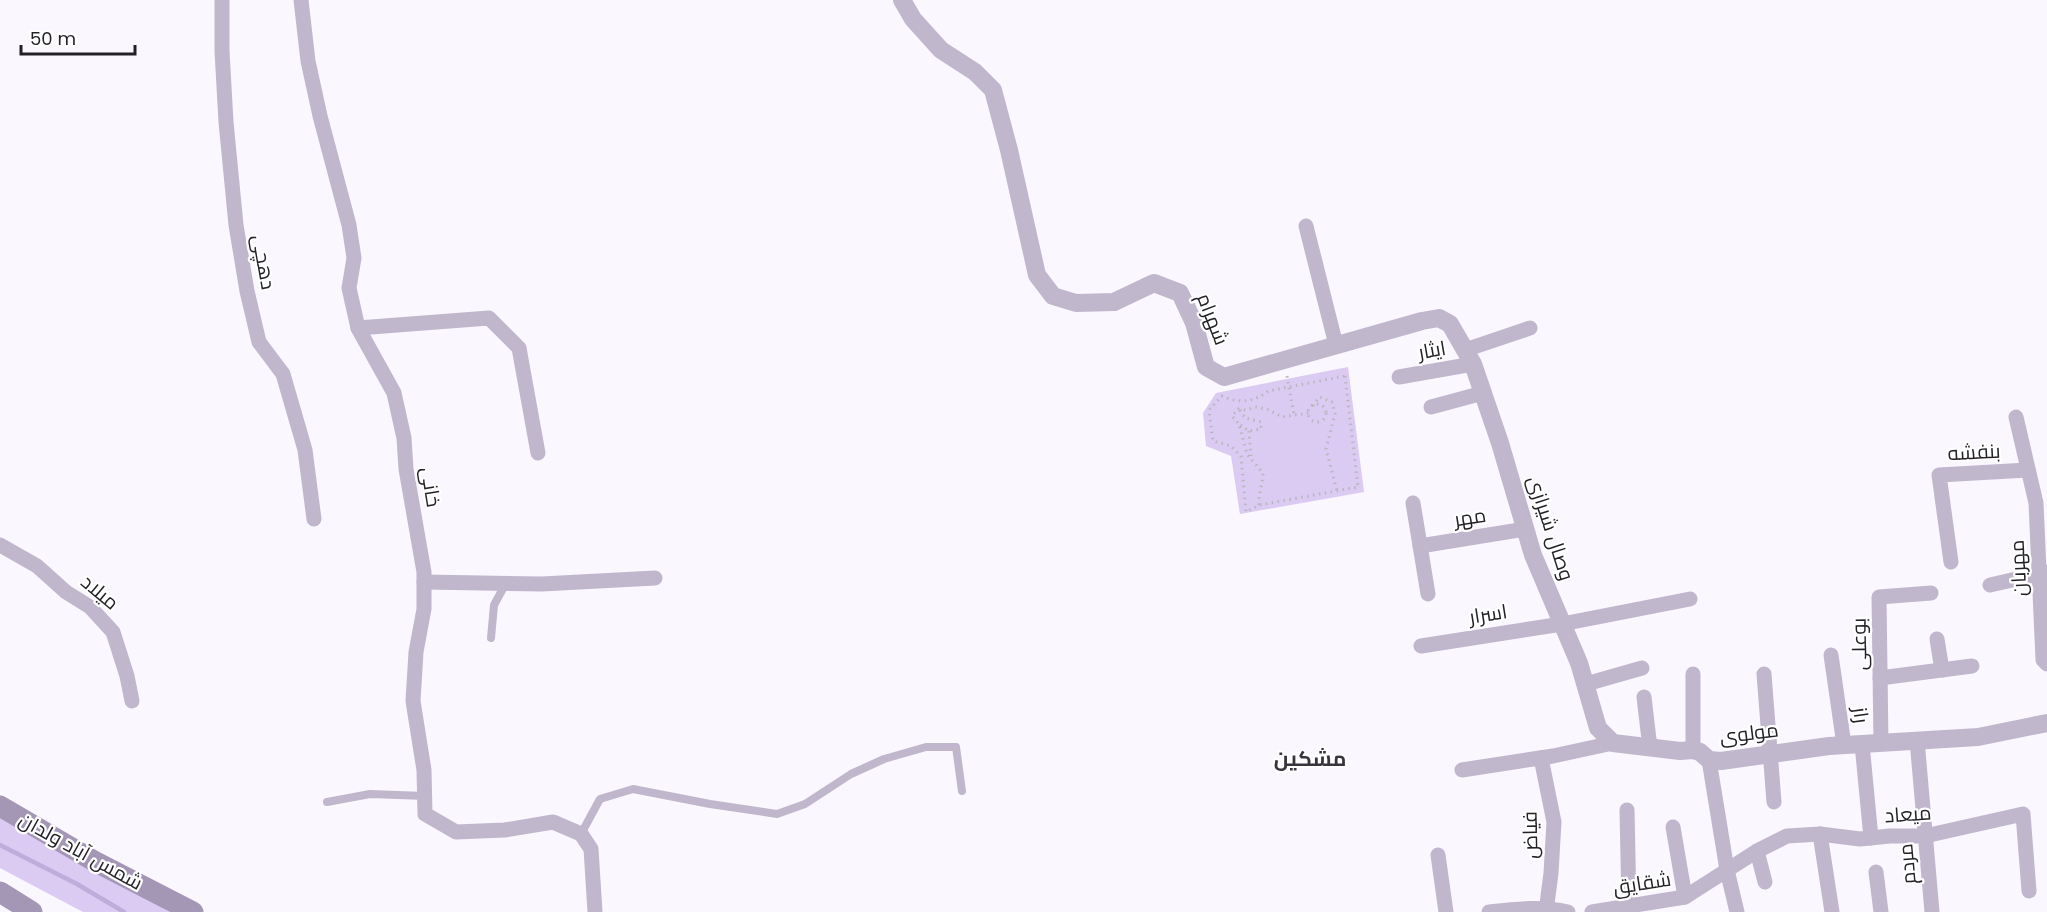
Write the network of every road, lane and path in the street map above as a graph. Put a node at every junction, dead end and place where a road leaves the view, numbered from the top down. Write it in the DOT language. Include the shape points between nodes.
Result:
graph roads {
  1 [pos="222,0"];
  2 [pos="301,0"];
  3 [pos="903,0"];
  4 [pos="1306,226"];
  5 [pos="1450,324"];
  6 [pos="358,328"];
  7 [pos="1530,328"];
  8 [pos="1336,345"];
  9 [pos="1469,357"];
  10 [pos="1283,360"];
  11 [pos="1399,377"];
  12 [pos="1289,387"];
  13 [pos="1483,393"];
  14 [pos="1313,406"];
  15 [pos="1431,407"];
  16 [pos="1238,409"];
  17 [pos="1309,413"];
  18 [pos="1294,415"];
  19 [pos="2016,417"];
  20 [pos="1239,424"];
  21 [pos="1249,431"];
  22 [pos="538,453"];
  23 [pos="1252,458"];
  24 [pos="2028,470"];
  25 [pos="1337,491"];
  26 [pos="2042,502"];
  27 [pos="1413,503"];
  28 [pos="1259,505"];
  29 [pos="314,519"];
  30 [pos="1526,530"];
  31 [pos="0,545"];
  32 [pos="1420,546"];
  33 [pos="1951,562"];
  34 [pos="2043,573"];
  35 [pos="655,578"];
  36 [pos="424,582"];
  37 [pos="506,583"];
  38 [pos="1990,585"];
  39 [pos="1931,593"];
  40 [pos="1428,594"];
  41 [pos="1690,599"];
  42 [pos="1562,624"];
  43 [pos="491,638"];
  44 [pos="1937,639"];
  45 [pos="1420,646"];
  46 [pos="1831,655"];
  47 [pos="2047,664"];
  48 [pos="1972,666"];
  49 [pos="1642,668"];
  50 [pos="1942,670"];
  51 [pos="1693,674"];
  52 [pos="1764,674"];
  53 [pos="1880,678"];
  54 [pos="1586,684"];
  55 [pos="1644,697"];
  56 [pos="132,701"];
  57 [pos="2047,723"];
  58 [pos="1917,740"];
  59 [pos="1614,743"];
  60 [pos="1881,743"];
  61 [pos="1853,744"];
  62 [pos="1650,748"];
  63 [pos="1693,750"];
  64 [pos="1769,754"];
  65 [pos="1541,758"];
  66 [pos="1709,760"];
  67 [pos="1462,770"];
  68 [pos="962,791"];
  69 [pos="425,796"];
  70 [pos="327,802"];
  71 [pos="1774,802"];
  72 [pos="0,806"];
  73 [pos="1627,810"];
  74 [pos="1673,827"];
  75 [pos="581,834"];
  76 [pos="1820,834"];
  77 [pos="1925,836"];
  78 [pos="1871,838"];
  79 [pos="1757,851"];
  80 [pos="1438,855"];
  81 [pos="1727,870"];
  82 [pos="1876,872"];
  83 [pos="1765,882"];
  84 [pos="2028,891"];
  85 [pos="0,892"];
  86 [pos="1685,897"];
  87 [pos="1629,906"];
  88 [pos="1665,906"];
  89 [pos="1547,910"];
  90 [pos="1613,910"];
  91 [pos="32,912"];
  92 [pos="193,912"];
  93 [pos="596,912"];
  94 [pos="1446,912"];
  95 [pos="1489,912"];
  96 [pos="1568,912"];
  97 [pos="1592,912"];
  98 [pos="1737,912"];
  99 [pos="1832,912"];
  100 [pos="1881,912"];
  101 [pos="1932,912"];
  1 -- 29 [label="street, دهچی" via="226,122 247,291 259,342 283,374 305,450"];
  2 -- 6 [label="street, خانی" via="308,61 349,225 354,258 349,288"];
  3 -- 10 [label="street, شهرام" via="913,20 941,50 975,72 993,90 1037,275 1053,296 1076,303 1114,302 1154,283 1180,293 1194,323 1206,366 1224,377"];
  4 -- 8 [label="street"];
  5 -- 8 [label="street, شهرام" via="1439,318"];
  5 -- 9 [label="street, وصال شیرازی"];
  6 -- 22 [label="street" via="489,318 519,348"];
  6 -- 36 [label="street, خانی" via="394,393"];
  7 -- 9 [label="street, ایثار"];
  8 -- 10 [label="street, شهرام"];
  9 -- 11 [label="street, ایثار"];
  9 -- 13 [label="street, وصال شیرازی"];
  10 -- 12 [label="path"];
  12 -- 18 [label="path"];
  12 -- 25 [label="path" via="1345,376 1358,488"];
  12 -- 28 [label="path" via="1244,402 1222,396 1209,410 1213,441 1231,446 1241,456 1246,512"];
  13 -- 15 [label="street"];
  13 -- 30 [label="street, وصال شیرازی"];
  14 -- 17 [label="path"];
  14 -- 17 [label="path" via="1324,407 1325,418 1315,422"];
  14 -- 25 [label="path" via="1319,397 1332,402 1335,414 1326,450"];
  16 -- 18 [label="path" via="1256,407 1282,417"];
  16 -- 20 [label="path" via="1232,416"];
  16 -- 21 [label="path" via="1245,418 1261,422 1261,429"];
  17 -- 18 [label="path"];
  19 -- 24 [label="street, مهربان"];
  20 -- 21 [label="path"];
  20 -- 23 [label="path" via="1247,454"];
  21 -- 23 [label="path"];
  23 -- 28 [label="path" via="1263,473"];
  24 -- 26 [label="street, مهربان"];
  24 -- 33 [label="street, بنفشه" via="1939,475"];
  25 -- 28 [label="path"];
  26 -- 34 [label="street, مهربان"];
  27 -- 32 [label="street"];
  30 -- 32 [label="street, مهر"];
  30 -- 42 [label="street, وصال شیرازی"];
  31 -- 56 [label="street, میلاد" via="37,566 90,607 113,632"];
  32 -- 40 [label="street"];
  34 -- 38 [label="street"];
  34 -- 47 [label="street, مهربان" via="2043,660"];
  35 -- 37 [label="street"];
  36 -- 37 [label="street"];
  36 -- 69 [label="street, خانی" via="413,701"];
  37 -- 43 [label="lane" via="494,605"];
  39 -- 53 [label="street, بوعلی" via="1879,597"];
  41 -- 42 [label="street, اسرار"];
  42 -- 45 [label="street, اسرار"];
  42 -- 54 [label="street, وصال شیرازی"];
  44 -- 50 [label="street"];
  46 -- 61 [label="street, راز"];
  48 -- 50 [label="street"];
  49 -- 54 [label="street"];
  50 -- 53 [label="street"];
  51 -- 63 [label="street"];
  52 -- 64 [label="street"];
  53 -- 60 [label="street, بوعلی"];
  54 -- 59 [label="street, وصال شیرازی" via="1598,728"];
  55 -- 62 [label="street"];
  57 -- 58 [label="street, مولوی" via="1978,736"];
  58 -- 60 [label="street, مولوی"];
  58 -- 77 [label="street, مردم"];
  59 -- 62 [label="street, مولوی"];
  59 -- 65 [label="street, مولوی"];
  60 -- 61 [label="street, مولوی"];
  61 -- 64 [label="street, مولوی"];
  61 -- 78 [label="street, راز"];
  62 -- 63 [label="street, مولوی"];
  63 -- 66 [label="street, مولوی"];
  64 -- 66 [label="street, مولوی"];
  64 -- 71 [label="street"];
  65 -- 67 [label="street, مولوی"];
  65 -- 89 [label="street, فیاض" via="1554,822"];
  66 -- 81 [label="street"];
  68 -- 75 [label="lane" via="956,747 926,747 884,759 851,774 805,804 777,814 633,789 600,799"];
  69 -- 70 [label="lane" via="370,794"];
  69 -- 75 [label="street, خانی" via="425,814 456,832 505,830 553,822"];
  72 -- 92 [label="main road, شمس آباد ولدان"];
  73 -- 87 [label="street"];
  74 -- 86 [label="street"];
  75 -- 93 [label="street" via="591,849"];
  76 -- 78 [label="street, میعاد"];
  76 -- 79 [label="street, میعاد" via="1787,836"];
  76 -- 99 [label="street"];
  77 -- 78 [label="street, میعاد"];
  77 -- 84 [label="street, میعاد" via="2023,814"];
  77 -- 101 [label="street, مردم"];
  79 -- 81 [label="street, میعاد"];
  79 -- 83 [label="street"];
  80 -- 94 [label="street"];
  81 -- 86 [label="street, شقایق"];
  81 -- 98 [label="street"];
  82 -- 100 [label="street"];
  85 -- 91 [label="main road"];
  86 -- 88 [label="street, شقایق"];
  87 -- 88 [label="street, شقایق"];
  87 -- 90 [label="street, شقایق"];
  89 -- 95 [label="street"];
  89 -- 96 [label="street"];
  90 -- 97 [label="street, شقایق"];
}
